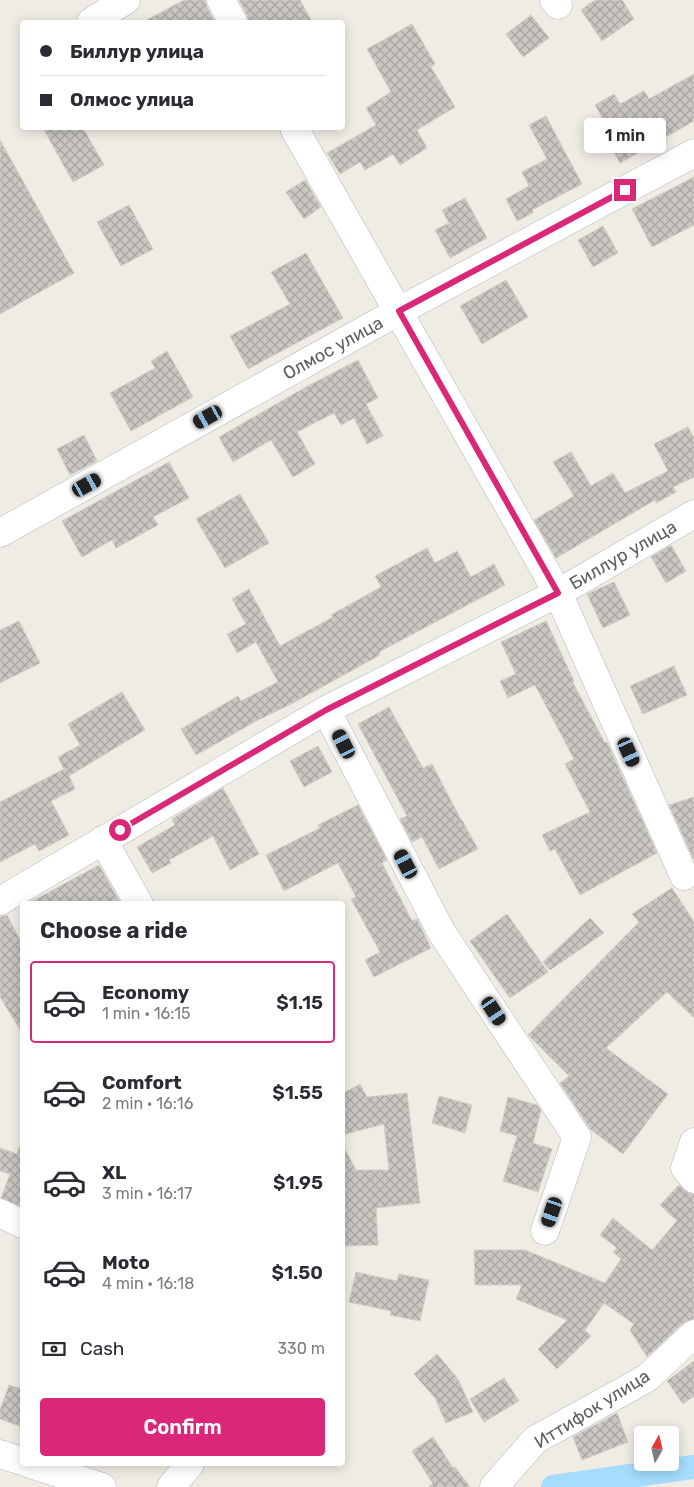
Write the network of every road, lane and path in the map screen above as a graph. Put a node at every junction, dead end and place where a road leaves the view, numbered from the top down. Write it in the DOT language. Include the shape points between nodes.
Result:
graph roads {
  1 [pos="126,0"];
  2 [pos="220,0"];
  3 [pos="94,20"];
  4 [pos="233,20"];
  5 [pos="295,130"];
  6 [pos="694,152"];
  7 [pos="399,311"];
  8 [pos="694,514"];
  9 [pos="0,533"];
  10 [pos="558,593"];
  11 [pos="326,710"];
  12 [pos="103,840"];
  13 [pos="684,876"];
  14 [pos="0,901"];
  15 [pos="137,901"];
  16 [pos="694,1142"];
  17 [pos="694,1179"];
  18 [pos="0,1213"];
  19 [pos="20,1223"];
  20 [pos="545,1231"];
  21 [pos="694,1334"];
  22 [pos="0,1454"];
  23 [pos="20,1460"];
  24 [pos="36,1466"];
  25 [pos="188,1466"];
  26 [pos="102,1487"];
  27 [pos="171,1487"];
  28 [pos="494,1487"];
  1 -- 3 [label="street"];
  2 -- 4 [label="street"];
  5 -- 7 [label="street"];
  6 -- 7 [label="street, Олмос улица"];
  7 -- 9 [label="street, Олмос улица"];
  7 -- 10 [label="street"];
  8 -- 10 [label="street, Биллур улица"];
  10 -- 11 [label="street, Биллур улица"];
  10 -- 13 [label="street"];
  11 -- 12 [label="street, Биллур улица"];
  11 -- 20 [label="street" via="442,933 577,1137"];
  12 -- 14 [label="street, Биллур улица"];
  12 -- 15 [label="street"];
  16 -- 17 [label="street" via="685,1168"];
  18 -- 19 [label="street"];
  21 -- 28 [label="street, Иттифок улица" via="646,1378 535,1440"];
  22 -- 23 [label="street"];
  24 -- 26 [label="street"];
  25 -- 27 [label="street"];
}
